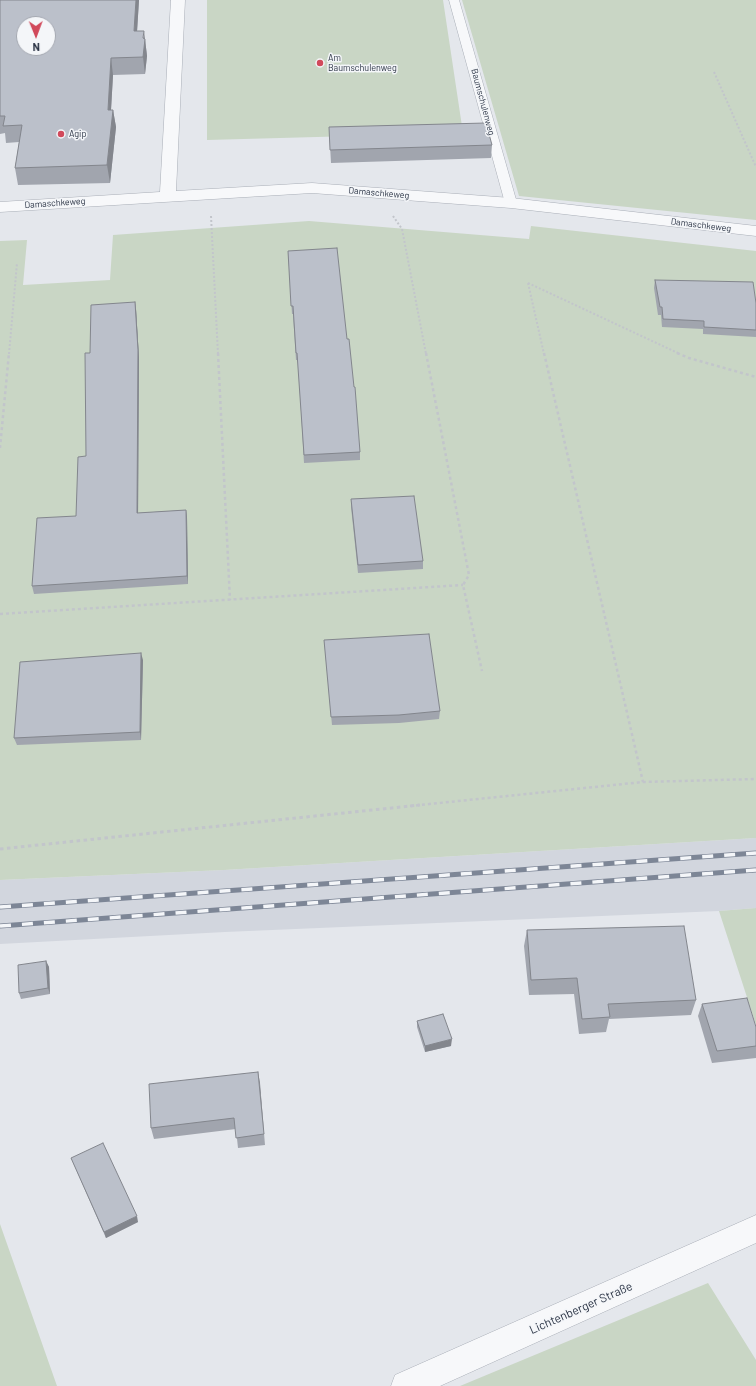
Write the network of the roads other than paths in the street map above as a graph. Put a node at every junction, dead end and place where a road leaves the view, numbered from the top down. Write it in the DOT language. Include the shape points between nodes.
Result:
graph roads {
  1 [pos="178,0"];
  2 [pos="454,0"];
  3 [pos="168,196"];
  4 [pos="511,203"];
  5 [pos="0,207"];
  6 [pos="756,232"];
  7 [pos="756,1229"];
  8 [pos="406,1386"];
  1 -- 3 [label="street"];
  2 -- 4 [label="lane, Baumschulenweg"];
  3 -- 4 [label="street, Damaschkeweg" via="312,188"];
  3 -- 5 [label="street, Damaschkeweg"];
  4 -- 6 [label="street, Damaschkeweg"];
  7 -- 8 [label="street, Lichtenberger Straße"];
}
